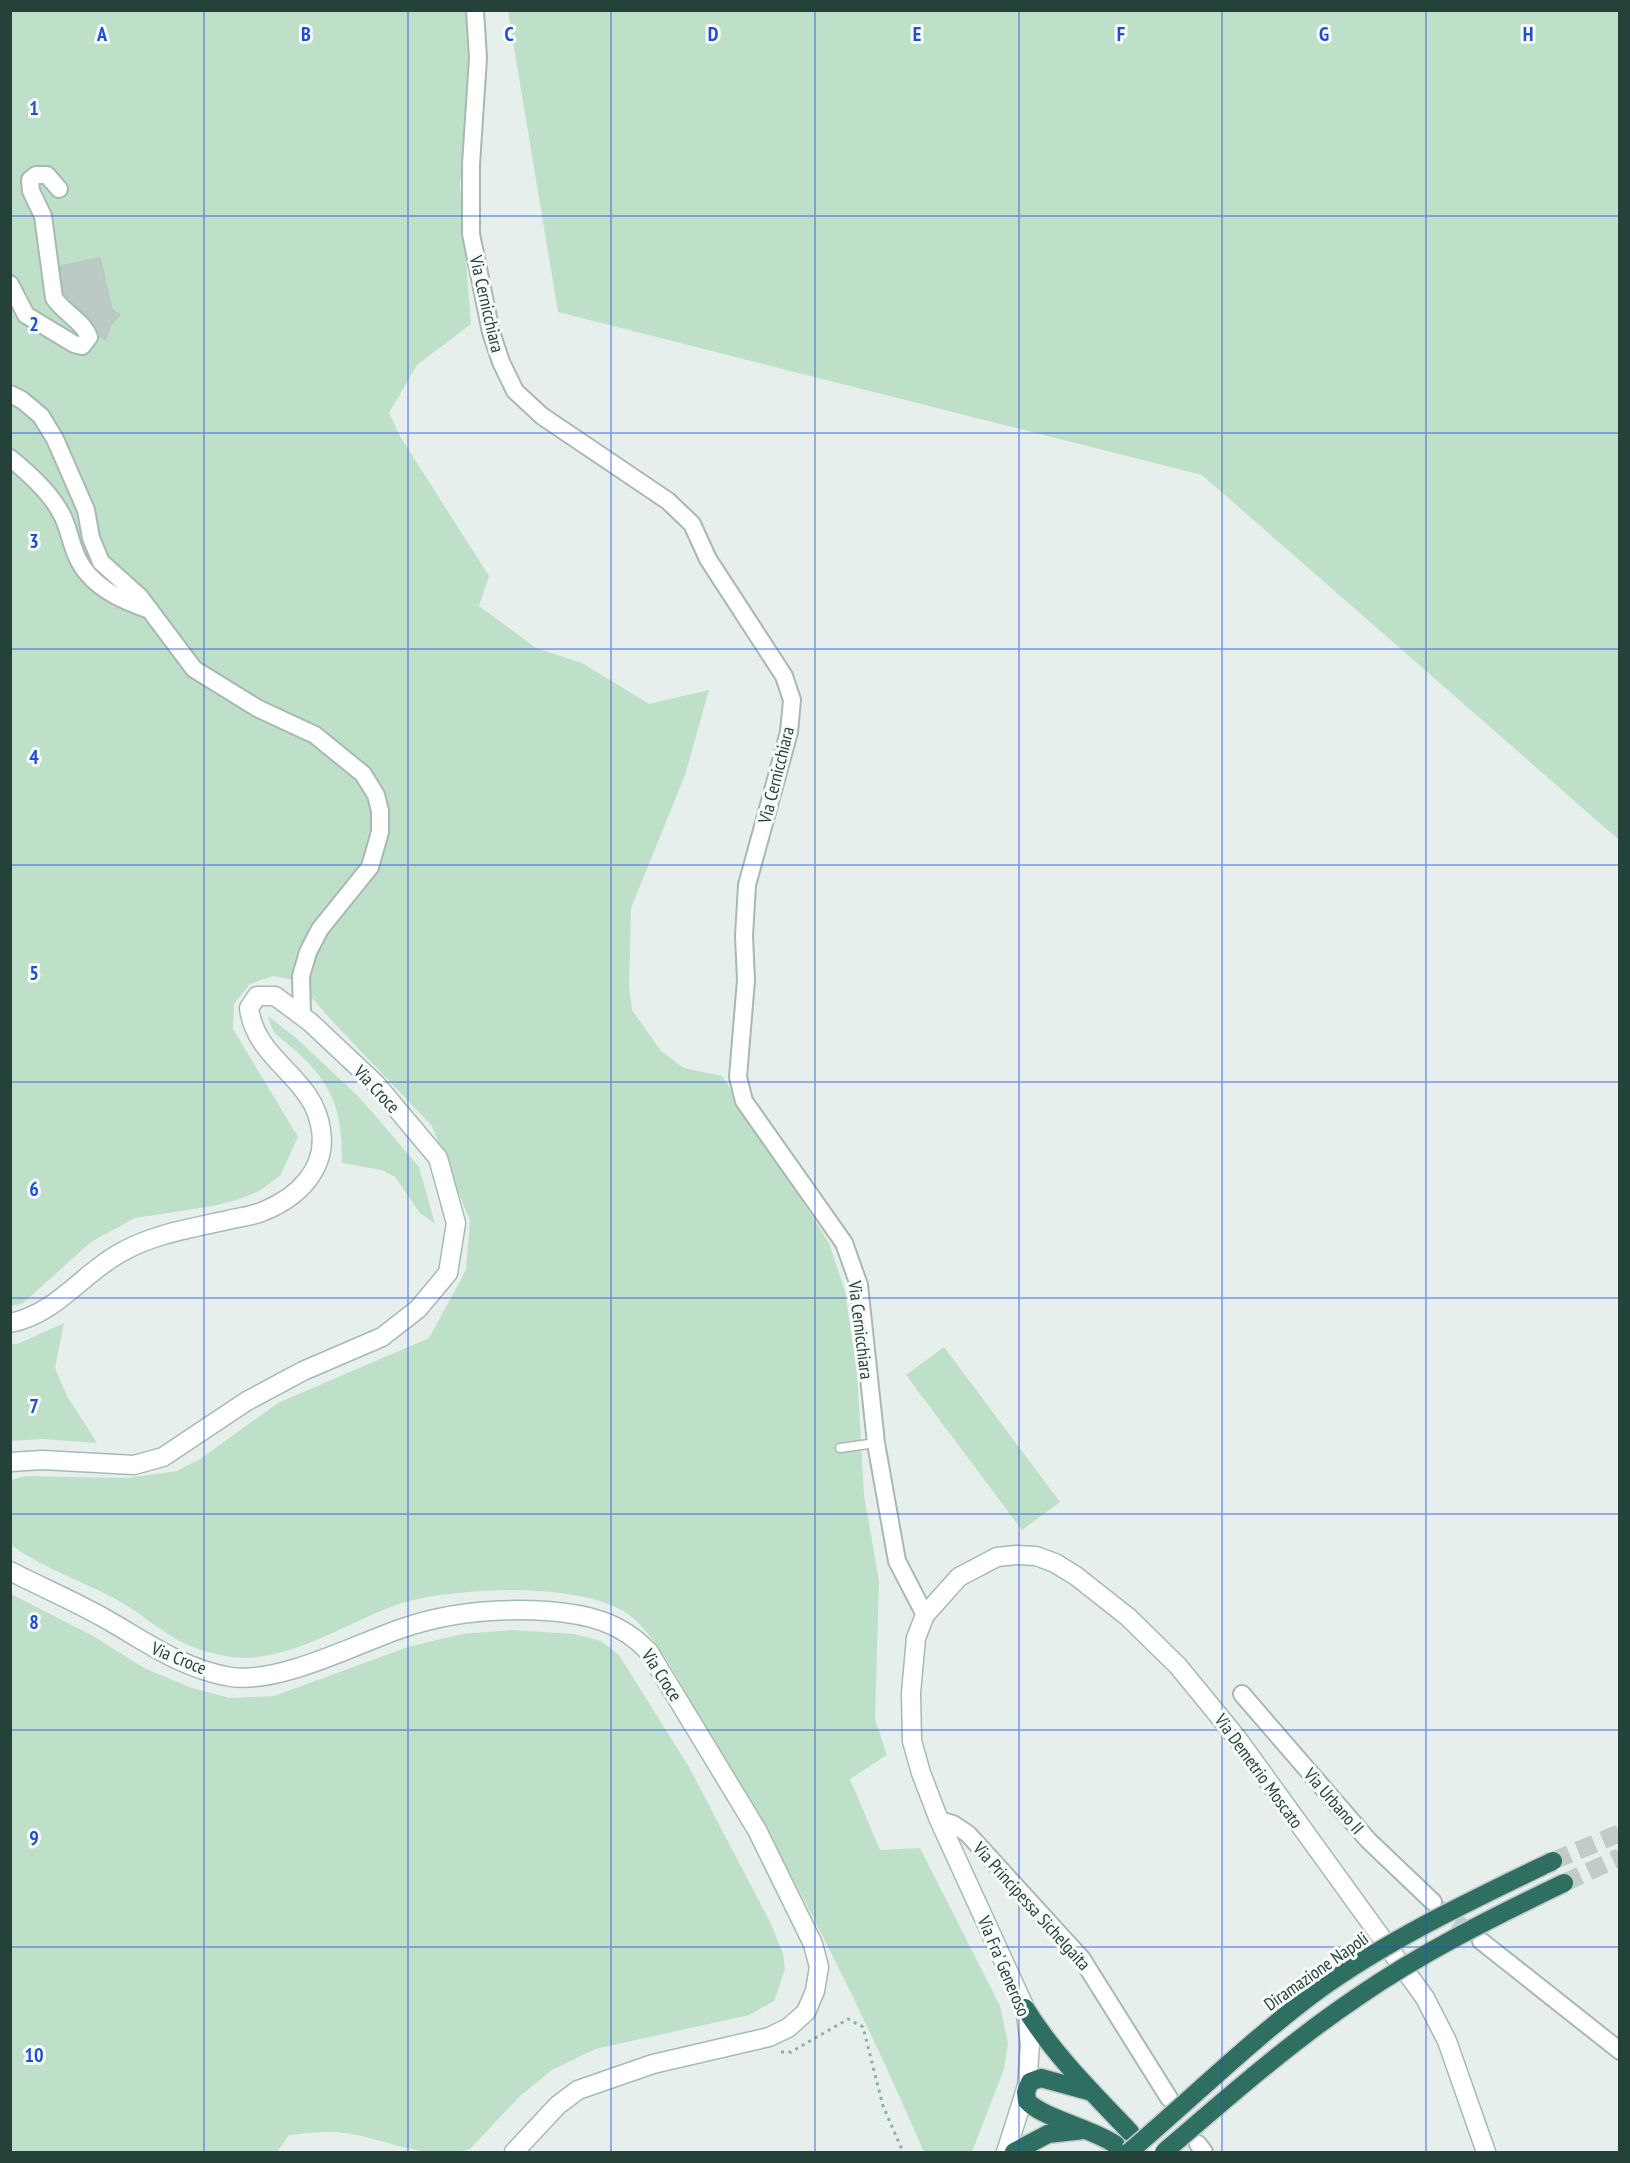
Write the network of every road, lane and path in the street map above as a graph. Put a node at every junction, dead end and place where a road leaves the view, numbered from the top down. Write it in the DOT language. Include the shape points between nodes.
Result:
graph roads {
  1 [pos="475,10"];
  2 [pos="59,189"];
  3 [pos="10,284"];
  4 [pos="10,394"];
  5 [pos="10,458"];
  6 [pos="152,610"];
  7 [pos="302,1016"];
  8 [pos="10,1323"];
  9 [pos="876,1443"];
  10 [pos="840,1448"];
  11 [pos="10,1462"];
  12 [pos="10,1571"];
  13 [pos="925,1615"];
  14 [pos="1242,1694"];
  15 [pos="939,1820"];
  16 [pos="1553,1861"];
  17 [pos="1564,1883"];
  18 [pos="1432,1902"];
  19 [pos="1481,1941"];
  20 [pos="1025,2008"];
  21 [pos="769,2037"];
  22 [pos="1620,2051"];
  23 [pos="1027,2086"];
  24 [pos="1092,2092"];
  25 [pos="1170,2098"];
  26 [pos="1091,2130"];
  27 [pos="1131,2132"];
  28 [pos="1123,2149"];
  29 [pos="514,2152"];
  30 [pos="903,2152"];
  31 [pos="1006,2152"];
  32 [pos="1014,2152"];
  33 [pos="1164,2152"];
  34 [pos="1486,2152"];
  1 -- 9 [label="street, Via Cernicchiara" via="478,58 471,234 501,362 515,391 542,416 668,501 692,524 708,559 784,676 792,700 789,732 747,885 746,980 738,1077 744,1101 844,1243 859,1285"];
  2 -- 3 [label="street" via="47,174 30,180 43,216 54,298 87,331 87,343 74,344 26,315"];
  4 -- 6 [label="street" via="41,416 55,439 86,510 101,562"];
  5 -- 6 [label="street" via="52,500 86,573 108,592"];
  6 -- 7 [label="street" via="194,669 257,708 315,735 363,774 376,795 380,832 370,867 320,928 308,952 301,976"];
  7 -- 8 [label="street, Via Croce" via="275,996 257,996 249,1008 251,1026 259,1041 302,1086 319,1120 321,1158 303,1187 263,1212 144,1241 119,1253 53,1305"];
  7 -- 11 [label="street, Via Croce" via="376,1084 438,1158 456,1224 448,1273 418,1310 382,1337 303,1371 247,1401 163,1457 134,1465"];
  9 -- 10 [label="lane"];
  9 -- 13 [label="street, Via Cernicchiara" via="897,1561"];
  12 -- 21 [label="street, Via Croce" via="103,1618 154,1650 232,1677 270,1675 402,1628 458,1614 512,1609 577,1613 610,1622 649,1652 757,1830 813,1944 819,1967 806,2012 788,2028"];
  13 -- 15 [label="street, Via Fra' Generoso" via="914,1649 912,1741"];
  13 -- 34 [label="street, Via Demetrio Moscato" via="970,1570 997,1557 1036,1557 1076,1575 1155,1642 1237,1738 1425,1998 1447,2041"];
  14 -- 18 [label="street, Via Urbano II" via="1368,1840"];
  15 -- 20 [label="street, Via Fra' Generoso"];
  15 -- 25 [label="street, Via Principessa Sichelgaita" via="968,1834 1082,1959"];
  16 -- 28 [label="highway, Diramazione Napoli, bridge" via="1448,1911 1346,1971"];
  17 -- 33 [label="highway, bridge" via="1413,1962 1354,1999 1265,2066"];
  19 -- 22 [label="street"];
  20 -- 23 [label="street, Via Fra' Generoso" via="1030,2044"];
  20 -- 24 [label="highway" via="1055,2053"];
  21 -- 29 [label="street, Via Croce" via="653,2064 578,2090 558,2105"];
  21 -- 30 [label="path" via="776,2053 791,2052 848,2019 863,2027 883,2106"];
  23 -- 24 [label="highway" via="1033,2079 1041,2078"];
  23 -- 26 [label="highway" via="1030,2105"];
  23 -- 31 [label="street, Via Fra' Generoso"];
  24 -- 27 [label="highway"];
  26 -- 28 [label="highway"];
  26 -- 32 [label="highway" via="1048,2134"];
}
